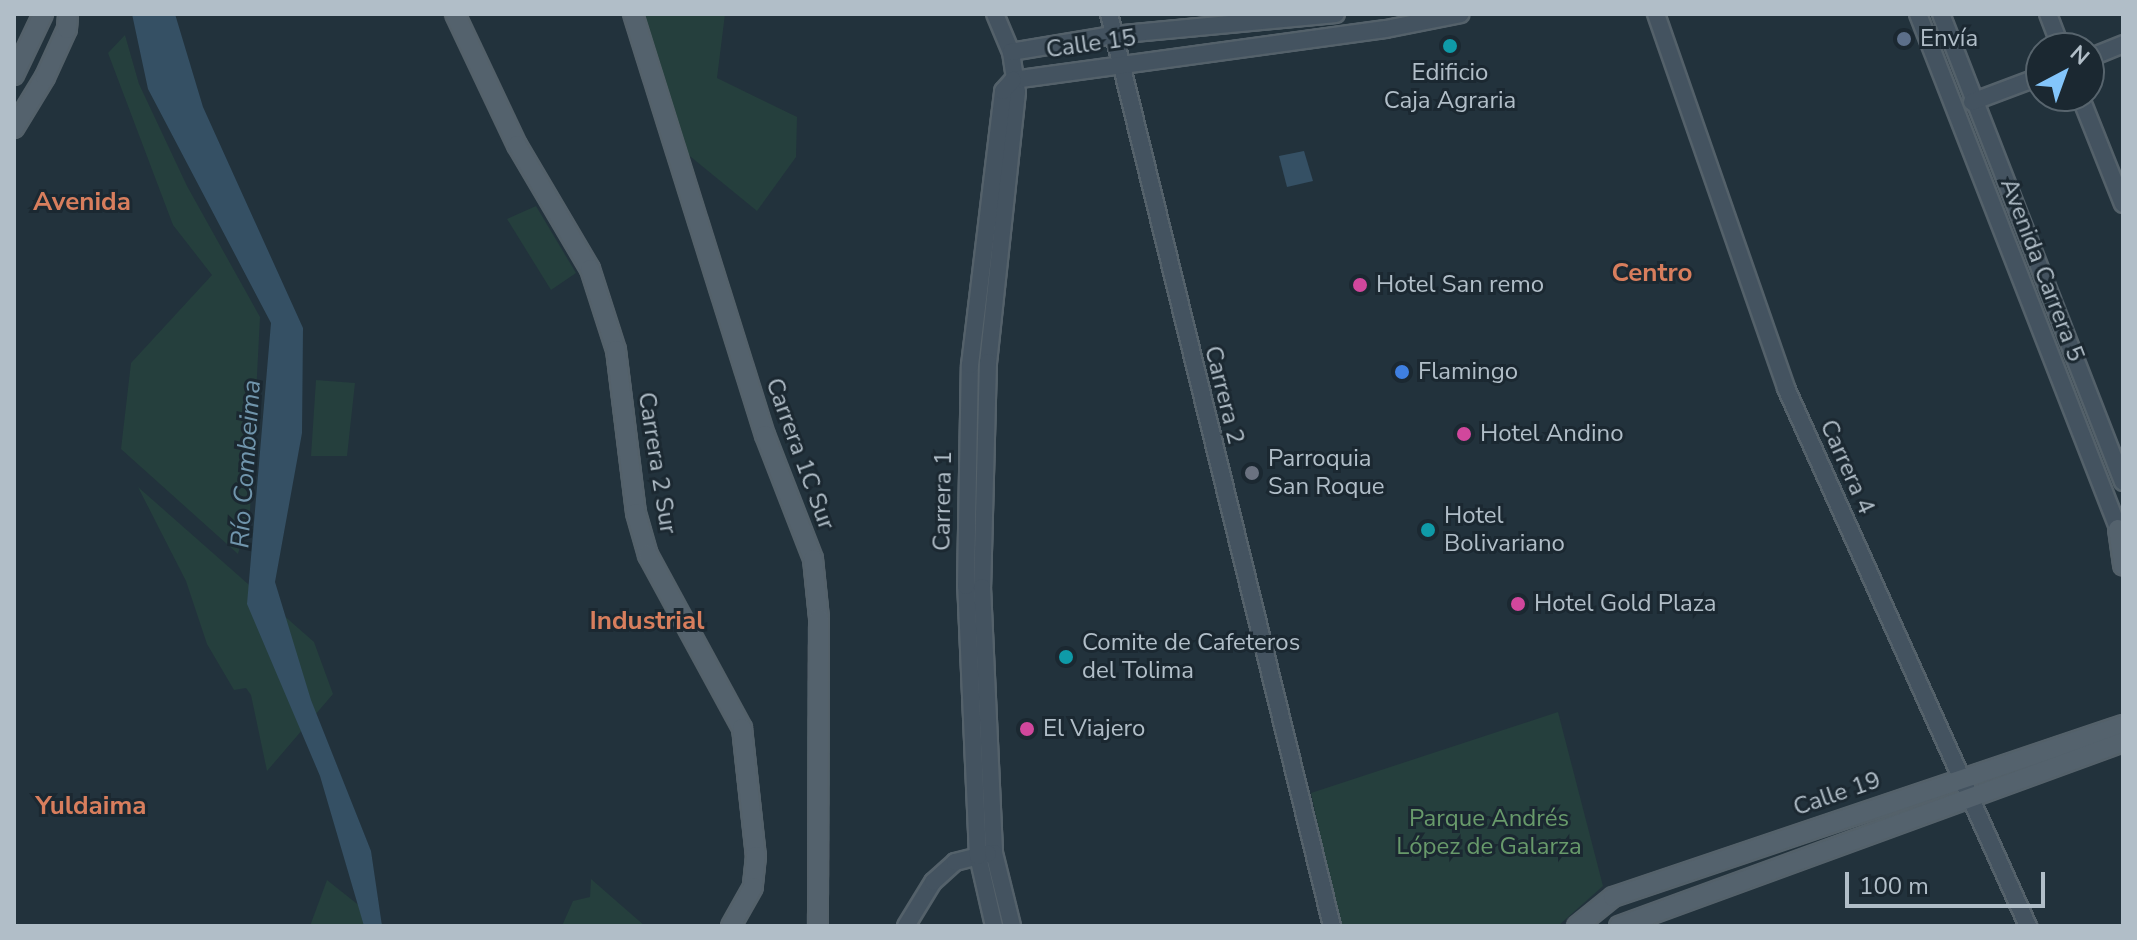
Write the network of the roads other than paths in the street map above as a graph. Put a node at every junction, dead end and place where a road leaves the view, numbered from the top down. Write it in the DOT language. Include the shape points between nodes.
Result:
graph roads {
  1 [pos="43,14"];
  2 [pos="68,14"];
  3 [pos="455,14"];
  4 [pos="633,14"];
  5 [pos="995,14"];
  6 [pos="1109,14"];
  7 [pos="1336,14"];
  8 [pos="1461,14"];
  9 [pos="1656,14"];
  10 [pos="1918,14"];
  11 [pos="1941,14"];
  12 [pos="1113,35"];
  13 [pos="1011,52"];
  14 [pos="1117,64"];
  15 [pos="14,75"];
  16 [pos="1013,80"];
  17 [pos="2025,82"];
  18 [pos="1972,102"];
  19 [pos="2086,112"];
  20 [pos="14,128"];
  21 [pos="2123,204"];
  22 [pos="2123,482"];
  23 [pos="2120,536"];
  24 [pos="2123,566"];
  25 [pos="2123,725"];
  26 [pos="2123,742"];
  27 [pos="2123,748"];
  28 [pos="1959,777"];
  29 [pos="1974,793"];
  30 [pos="986,854"];
  31 [pos="731,926"];
  32 [pos="818,926"];
  33 [pos="906,926"];
  34 [pos="994,926"];
  35 [pos="1012,926"];
  36 [pos="1332,926"];
  37 [pos="1577,926"];
  38 [pos="1619,926"];
  39 [pos="2028,926"];
  1 -- 15 [label="main road"];
  2 -- 20 [label="main road" via="67,29"];
  3 -- 31 [label="main road, Carrera 2 Sur" via="517,145 590,269 616,350 636,513 648,555 742,728 756,856 753,887"];
  4 -- 32 [label="main road, Carrera 1C Sur" via="765,435 813,559 819,618"];
  5 -- 13 [label="main road, Carrera 1"];
  6 -- 12 [label="main road, Carrera 2"];
  7 -- 12 [label="main road, Calle 15"];
  8 -- 14 [label="main road, Calle 15" via="1386,29"];
  9 -- 28 [label="main road, Carrera 4" via="1786,388"];
  10 -- 23 [label="main road, Avenida Carrera 5"];
  11 -- 18 [label="main road, Avenida Carrera 5"];
  12 -- 13 [label="main road, Calle 15"];
  12 -- 14 [label="main road, Carrera 2"];
  13 -- 16 [label="main road, Carrera 1"];
  14 -- 16 [label="main road, Calle 15"];
  14 -- 36 [label="main road, Carrera 2"];
  16 -- 30 [label="main road, Carrera 1" via="1017,92 988,362 982,587"];
  17 -- 18 [label="main road"];
  18 -- 22 [label="main road, Avenida Carrera 5"];
  19 -- 21 [label="main road"];
  23 -- 24 [label="main road"];
  25 -- 28 [label="main road, Calle 19"];
  26 -- 29 [label="main road, Calle 19"];
  27 -- 29 [label="main road"];
  28 -- 29 [label="main road, Carrera 4"];
  28 -- 37 [label="main road, Calle 19" via="1613,897"];
  29 -- 38 [label="main road, Calle 19"];
  29 -- 39 [label="main road, Carrera 4"];
  30 -- 33 [label="main road" via="955,862 933,882"];
  30 -- 34 [label="main road, Carrera 1"];
  30 -- 35 [label="main road, Carrera 1"];
}
